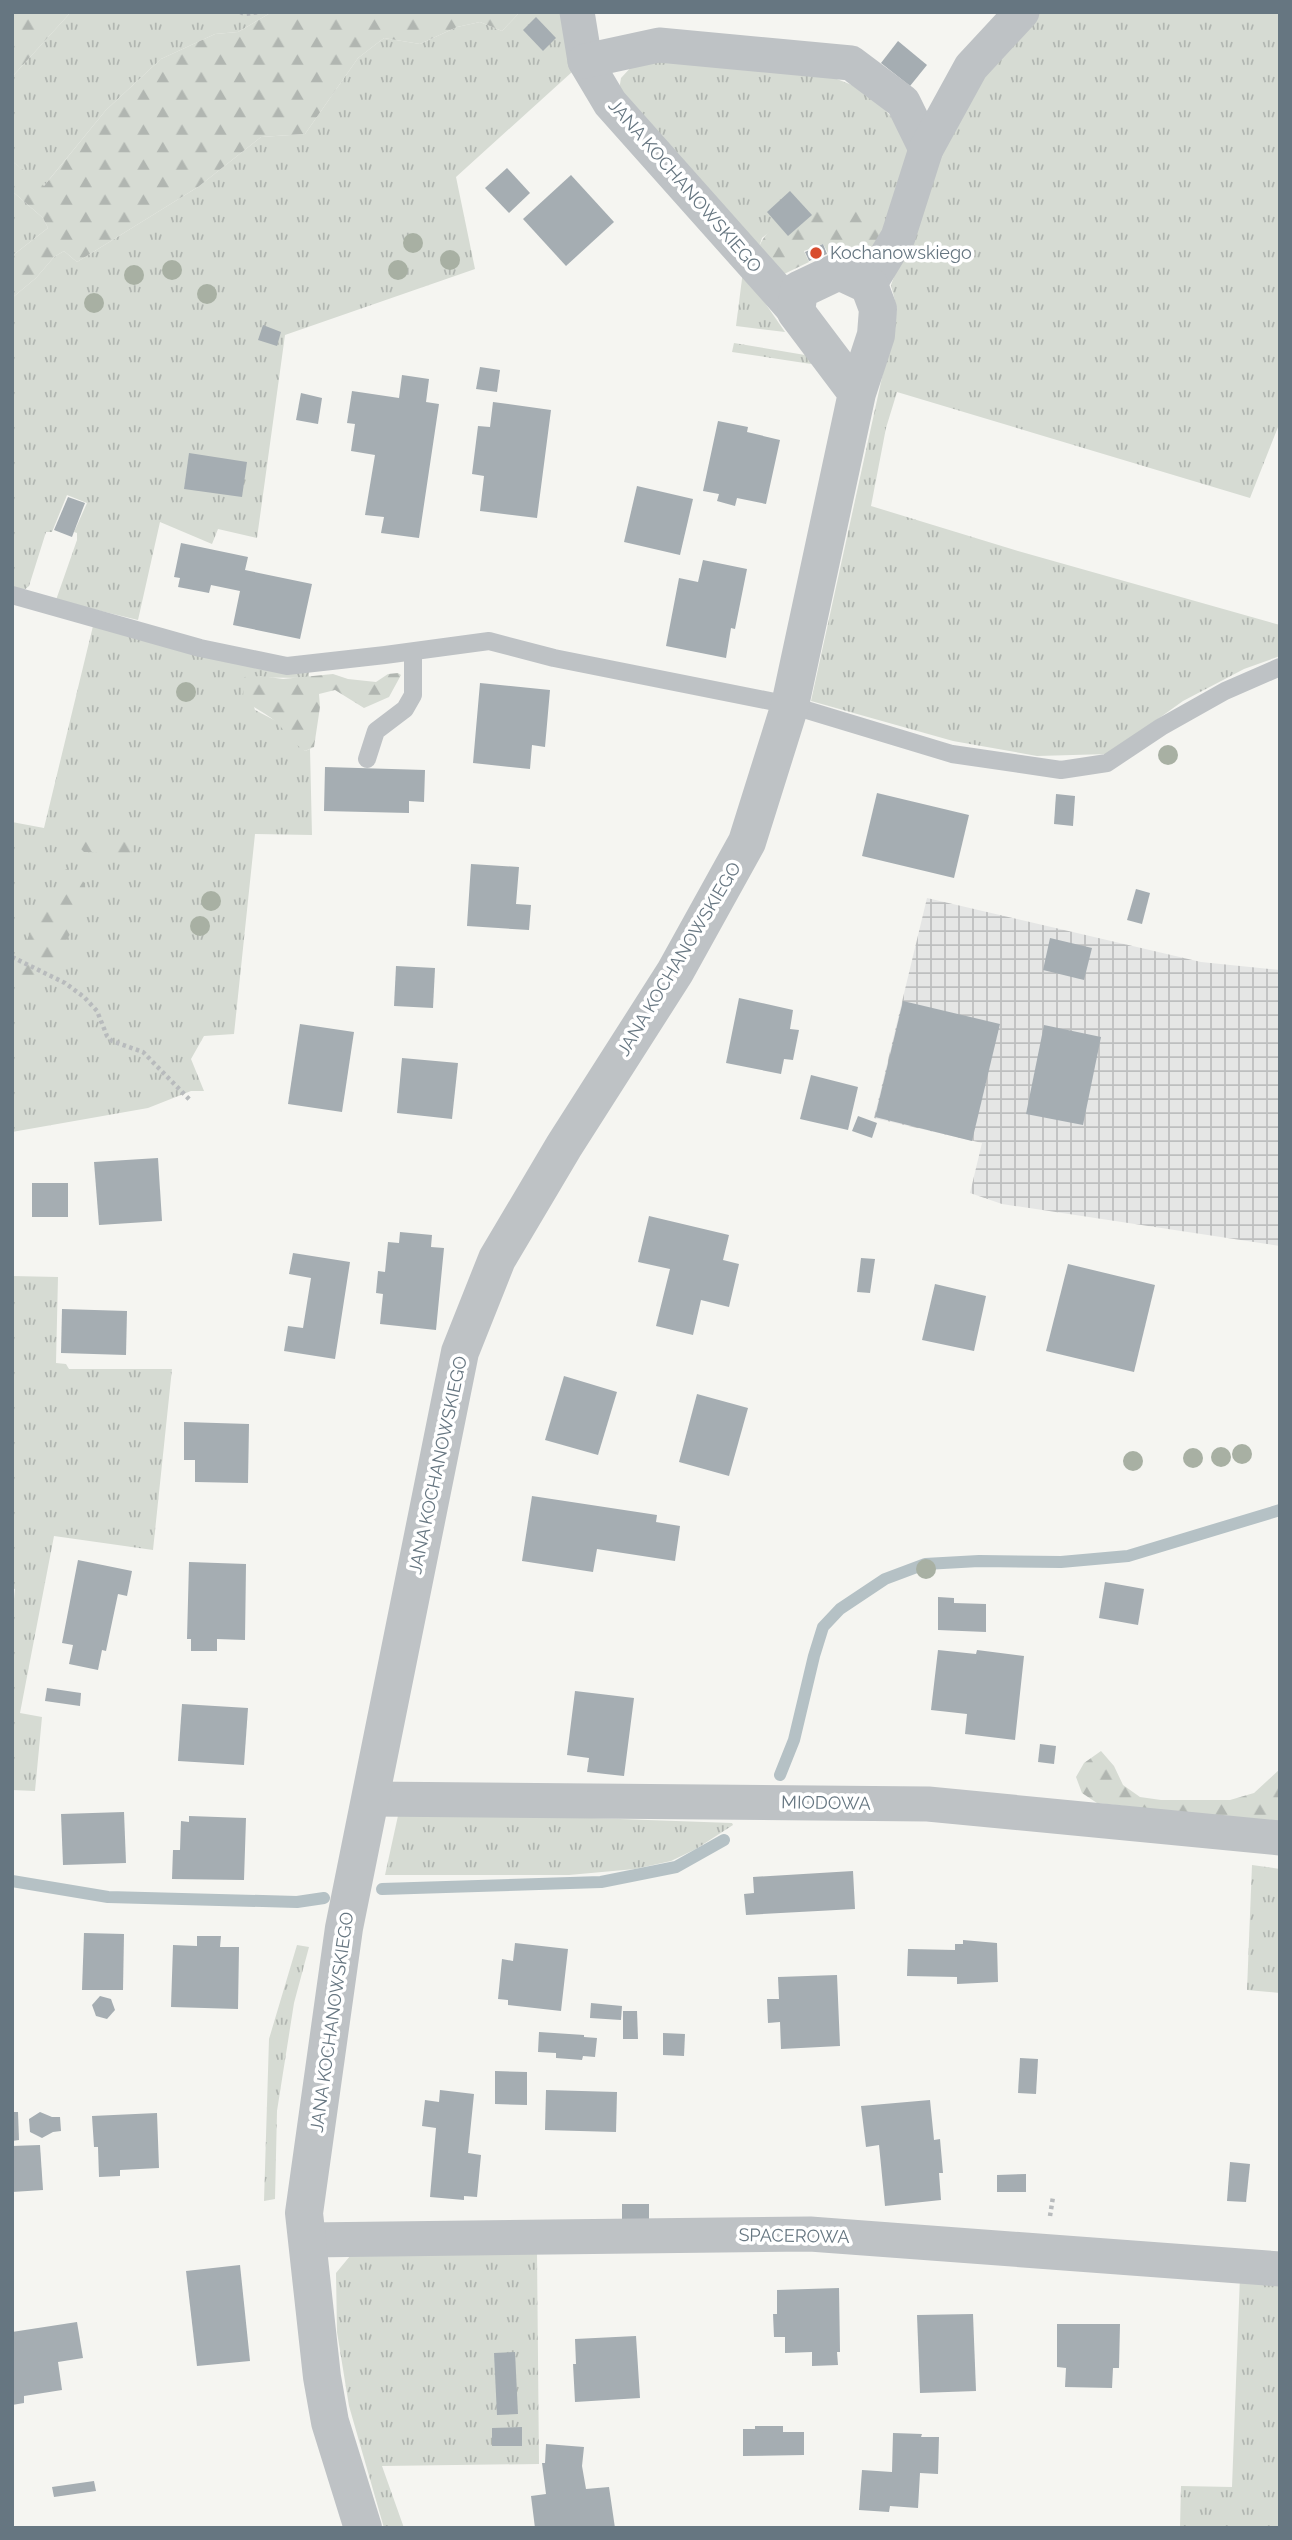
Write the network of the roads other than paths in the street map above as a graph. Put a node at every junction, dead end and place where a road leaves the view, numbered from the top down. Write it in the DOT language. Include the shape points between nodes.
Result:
graph roads {
  1 [pos="577,12"];
  2 [pos="1022,12"];
  3 [pos="585,61"];
  4 [pos="926,149"];
  5 [pos="869,285"];
  6 [pos="796,312"];
  7 [pos="857,393"];
  8 [pos="12,595"];
  9 [pos="413,652"];
  10 [pos="1280,667"];
  11 [pos="790,705"];
  12 [pos="367,759"];
  13 [pos="370,1798"];
  14 [pos="1280,1839"];
  15 [pos="307,2240"];
  16 [pos="1280,2269"];
  17 [pos="363,2528"];
  1 -- 3 [label="street, JANA KOCHANOWSKIEGO"];
  2 -- 4 [label="street" via="971,67"];
  3 -- 4 [label="street" via="659,45 851,63 903,102"];
  3 -- 6 [label="street, JANA KOCHANOWSKIEGO" via="610,103"];
  4 -- 5 [label="street" via="898,237"];
  5 -- 6 [label="street" via="839,271 799,290"];
  5 -- 7 [label="street, JANA KOCHANOWSKIEGO" via="878,309 876,335"];
  6 -- 7 [label="street, JANA KOCHANOWSKIEGO"];
  7 -- 11 [label="street, JANA KOCHANOWSKIEGO"];
  8 -- 9 [label="lane" via="200,648 287,666"];
  9 -- 11 [label="lane" via="489,641"];
  9 -- 12 [label="lane" via="413,695 405,709 376,731"];
  10 -- 11 [label="lane" via="1214,697 1107,763 1061,770 952,754"];
  11 -- 13 [label="street, JANA KOCHANOWSKIEGO" via="747,842 675,972 497,1259 460,1352"];
  13 -- 14 [label="street, MIODOWA" via="928,1804"];
  13 -- 15 [label="street, JANA KOCHANOWSKIEGO" via="344,1928 304,2213"];
  15 -- 16 [label="street, SPACEROWA" via="810,2234"];
  15 -- 17 [label="street, JANA KOCHANOWSKIEGO" via="330,2422"];
}
